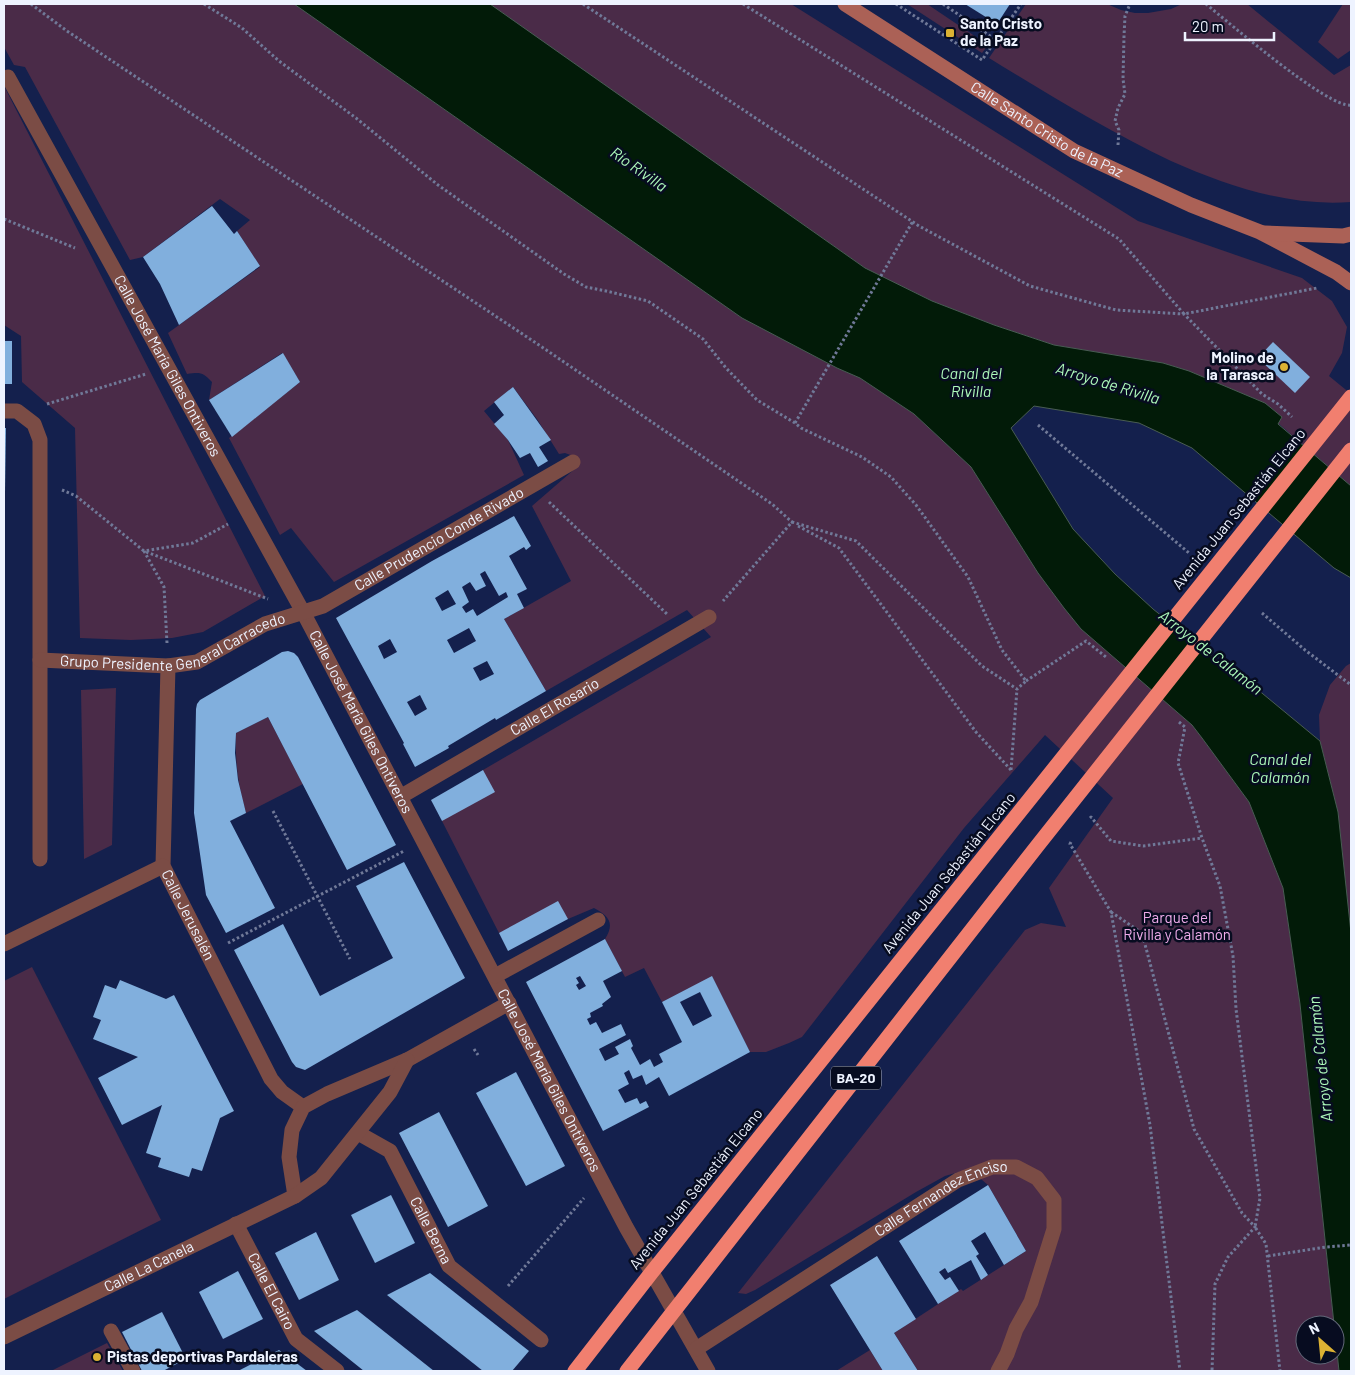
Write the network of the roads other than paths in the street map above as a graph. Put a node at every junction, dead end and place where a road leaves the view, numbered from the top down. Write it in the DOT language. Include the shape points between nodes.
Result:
graph roads {
  1 [pos="845,4"];
  2 [pos="8,77"];
  3 [pos="1260,232"];
  4 [pos="1351,234"];
  5 [pos="1351,283"];
  6 [pos="1351,396"];
  7 [pos="4,411"];
  8 [pos="1351,450"];
  9 [pos="573,462"];
  10 [pos="303,612"];
  11 [pos="709,617"];
  12 [pos="40,660"];
  13 [pos="168,666"];
  14 [pos="400,797"];
  15 [pos="40,859"];
  16 [pos="162,866"];
  17 [pos="598,920"];
  18 [pos="4,944"];
  19 [pos="494,976"];
  20 [pos="508,1003"];
  21 [pos="407,1060"];
  22 [pos="303,1107"];
  23 [pos="358,1133"];
  24 [pos="295,1196"];
  25 [pos="236,1224"];
  26 [pos="652,1272"];
  27 [pos="674,1311"];
  28 [pos="111,1331"];
  29 [pos="4,1337"];
  30 [pos="541,1340"];
  31 [pos="696,1349"];
  32 [pos="133,1371"];
  33 [pos="337,1371"];
  34 [pos="575,1371"];
  35 [pos="628,1371"];
  36 [pos="708,1371"];
  37 [pos="998,1371"];
  1 -- 3 [label="street, Calle Santo Cristo de la Paz" via="1074,151 1191,205"];
  2 -- 10 [label="street, Calle José María Giles Ontiveros"];
  3 -- 4 [label="street"];
  3 -- 5 [label="street"];
  6 -- 26 [label="highway, Avenida Juan Sebastián Elcano / BA-20"];
  7 -- 12 [label="street, Grupo Presidente General Carracedo" via="17,411 34,424 40,440"];
  8 -- 27 [label="highway, BA-20"];
  9 -- 10 [label="street, Calle Prudencio Conde Rivado" via="323,606"];
  10 -- 13 [label="street, Grupo Presidente General Carracedo" via="265,624 197,662"];
  10 -- 14 [label="street, Calle José María Giles Ontiveros"];
  11 -- 14 [label="street, Calle El Rosario"];
  12 -- 13 [label="street, Grupo Presidente General Carracedo"];
  12 -- 15 [label="street, Grupo Presidente General Carracedo"];
  13 -- 16 [label="street, Calle Jerusalén"];
  14 -- 19 [label="street, Calle José María Giles Ontiveros"];
  16 -- 18 [label="street"];
  16 -- 22 [label="street, Calle Jerusalén" via="271,1080"];
  17 -- 19 [label="street"];
  19 -- 20 [label="street, Calle José María Giles Ontiveros"];
  20 -- 21 [label="street"];
  20 -- 26 [label="street, Calle José María Giles Ontiveros"];
  21 -- 22 [label="street"];
  21 -- 23 [label="street, Calle La Canela" via="390,1092"];
  22 -- 24 [label="street" via="292,1130 289,1157"];
  23 -- 24 [label="street, Calle La Canela" via="321,1178"];
  23 -- 30 [label="street, Calle Berna" via="390,1152 449,1266"];
  24 -- 25 [label="street, Calle La Canela"];
  25 -- 29 [label="street, Calle La Canela"];
  25 -- 33 [label="street, Calle El Cairo" via="296,1339"];
  26 -- 27 [label="street, Calle José María Giles Ontiveros"];
  26 -- 34 [label="highway, Avenida Juan Sebastián Elcano / BA-20"];
  27 -- 31 [label="street, Calle José María Giles Ontiveros"];
  27 -- 35 [label="highway, BA-20"];
  28 -- 32 [label="street"];
  31 -- 36 [label="street, Calle José María Giles Ontiveros"];
  31 -- 37 [label="street, Calle Fernandez Enciso" via="958,1180 992,1167 1016,1167 1037,1178 1054,1200 1054,1229 1031,1302"];
}
